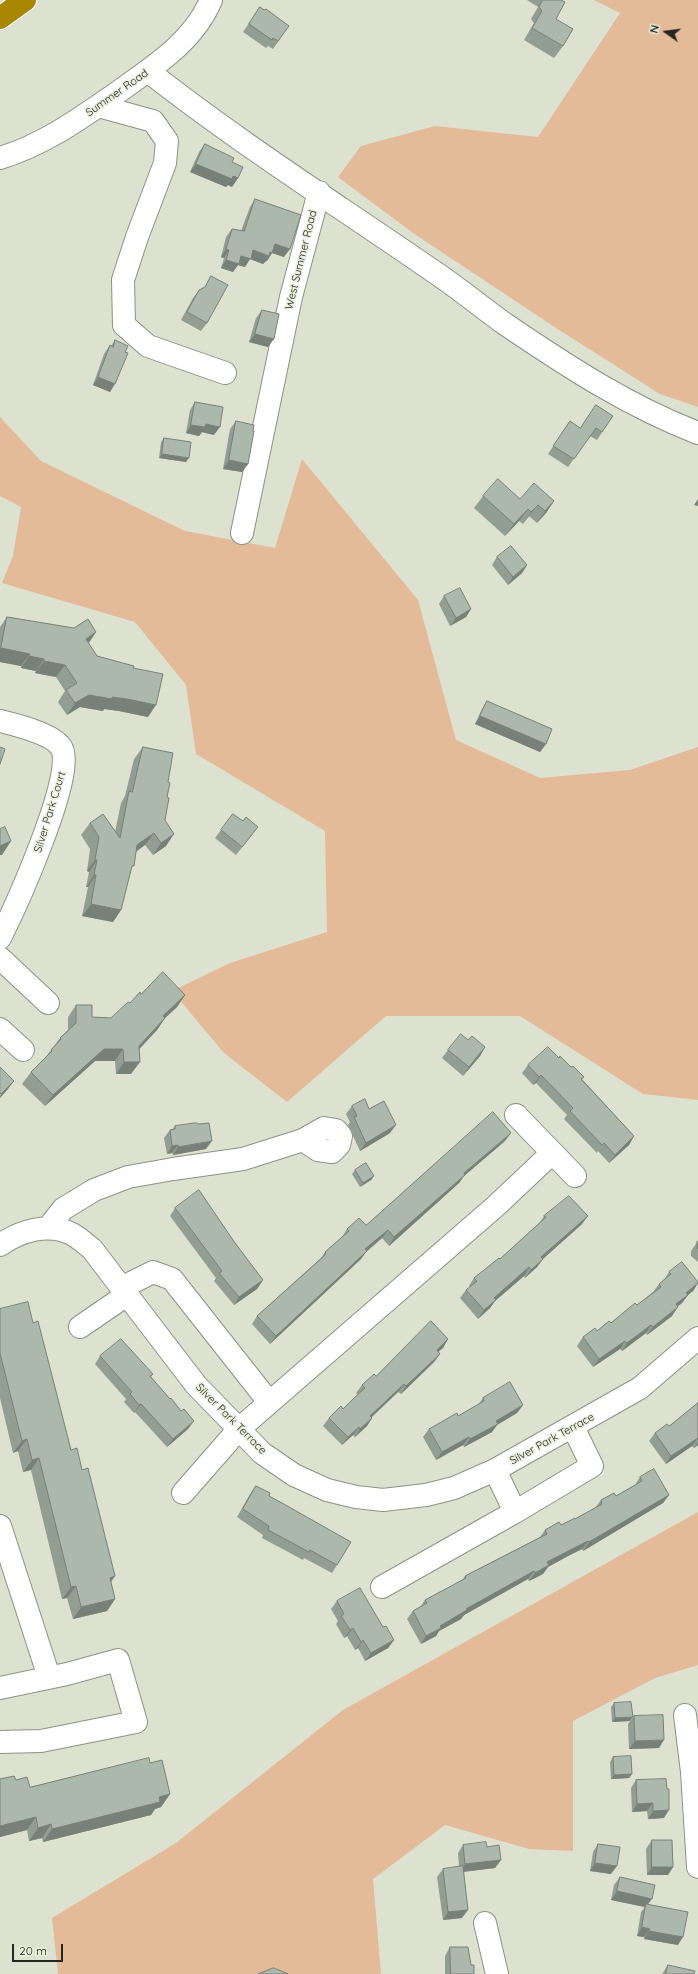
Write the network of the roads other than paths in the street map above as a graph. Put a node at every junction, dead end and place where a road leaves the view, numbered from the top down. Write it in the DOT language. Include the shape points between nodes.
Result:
graph roads {
  1 [pos="25,0"];
  2 [pos="211,0"];
  3 [pos="0,18"];
  4 [pos="148,71"];
  5 [pos="98,106"];
  6 [pos="0,158"];
  7 [pos="319,192"];
  8 [pos="225,373"];
  9 [pos="698,433"];
  10 [pos="242,533"];
  11 [pos="0,721"];
  12 [pos="0,938"];
  13 [pos="0,958"];
  14 [pos="48,1003"];
  15 [pos="0,1029"];
  16 [pos="23,1050"];
  17 [pos="516,1115"];
  18 [pos="303,1140"];
  19 [pos="552,1153"];
  20 [pos="575,1176"];
  21 [pos="48,1228"];
  22 [pos="0,1245"];
  23 [pos="125,1291"];
  24 [pos="80,1327"];
  25 [pos="698,1338"];
  26 [pos="269,1402"];
  27 [pos="573,1427"];
  28 [pos="239,1429"];
  29 [pos="496,1470"];
  30 [pos="183,1493"];
  31 [pos="515,1512"];
  32 [pos="0,1526"];
  33 [pos="382,1587"];
  34 [pos="49,1677"];
  35 [pos="0,1688"];
  36 [pos="685,1714"];
  37 [pos="0,1742"];
  38 [pos="698,1867"];
  39 [pos="485,1923"];
  40 [pos="497,1974"];
  1 -- 3 [label="highway"];
  2 -- 4 [label="street, Summer Road" via="192,32 176,49"];
  4 -- 5 [label="street, Summer Road"];
  4 -- 7 [label="street" via="193,106"];
  5 -- 6 [label="street, Summer Road" via="57,134 22,151"];
  5 -- 8 [label="street" via="153,121 167,141 165,163 123,280 124,325 148,346"];
  7 -- 9 [label="street" via="558,359 650,413"];
  7 -- 10 [label="street, West Summer Road" via="291,297"];
  11 -- 12 [label="street, Silver Park Court" via="54,740 62,748 65,757 58,789 32,870"];
  13 -- 14 [label="street"];
  15 -- 16 [label="street"];
  17 -- 19 [label="street"];
  18 -- 21 [label="street" via="243,1159 128,1177 94,1190 64,1209"];
  19 -- 20 [label="street"];
  19 -- 26 [label="street" via="497,1205"];
  21 -- 22 [label="street, Silver Park Terrace" via="25,1232"];
  21 -- 23 [label="street, Silver Park Terrace" via="71,1234 92,1249"];
  23 -- 24 [label="street"];
  23 -- 26 [label="street" via="153,1272 172,1279"];
  23 -- 28 [label="street, Silver Park Terrace" via="196,1385"];
  25 -- 27 [label="street, Silver Park Terrace" via="640,1388"];
  26 -- 28 [label="street"];
  27 -- 29 [label="street, Silver Park Terrace"];
  27 -- 31 [label="street" via="592,1466"];
  28 -- 29 [label="street, Silver Park Terrace" via="262,1453 294,1475 327,1490 356,1497 383,1500 426,1495 454,1488"];
  28 -- 30 [label="street"];
  29 -- 31 [label="street"];
  31 -- 33 [label="street"];
  32 -- 34 [label="street"];
  34 -- 35 [label="street"];
  34 -- 37 [label="street" via="118,1660 136,1722 41,1741"];
  36 -- 38 [label="street" via="692,1772"];
  39 -- 40 [label="street"];
}
